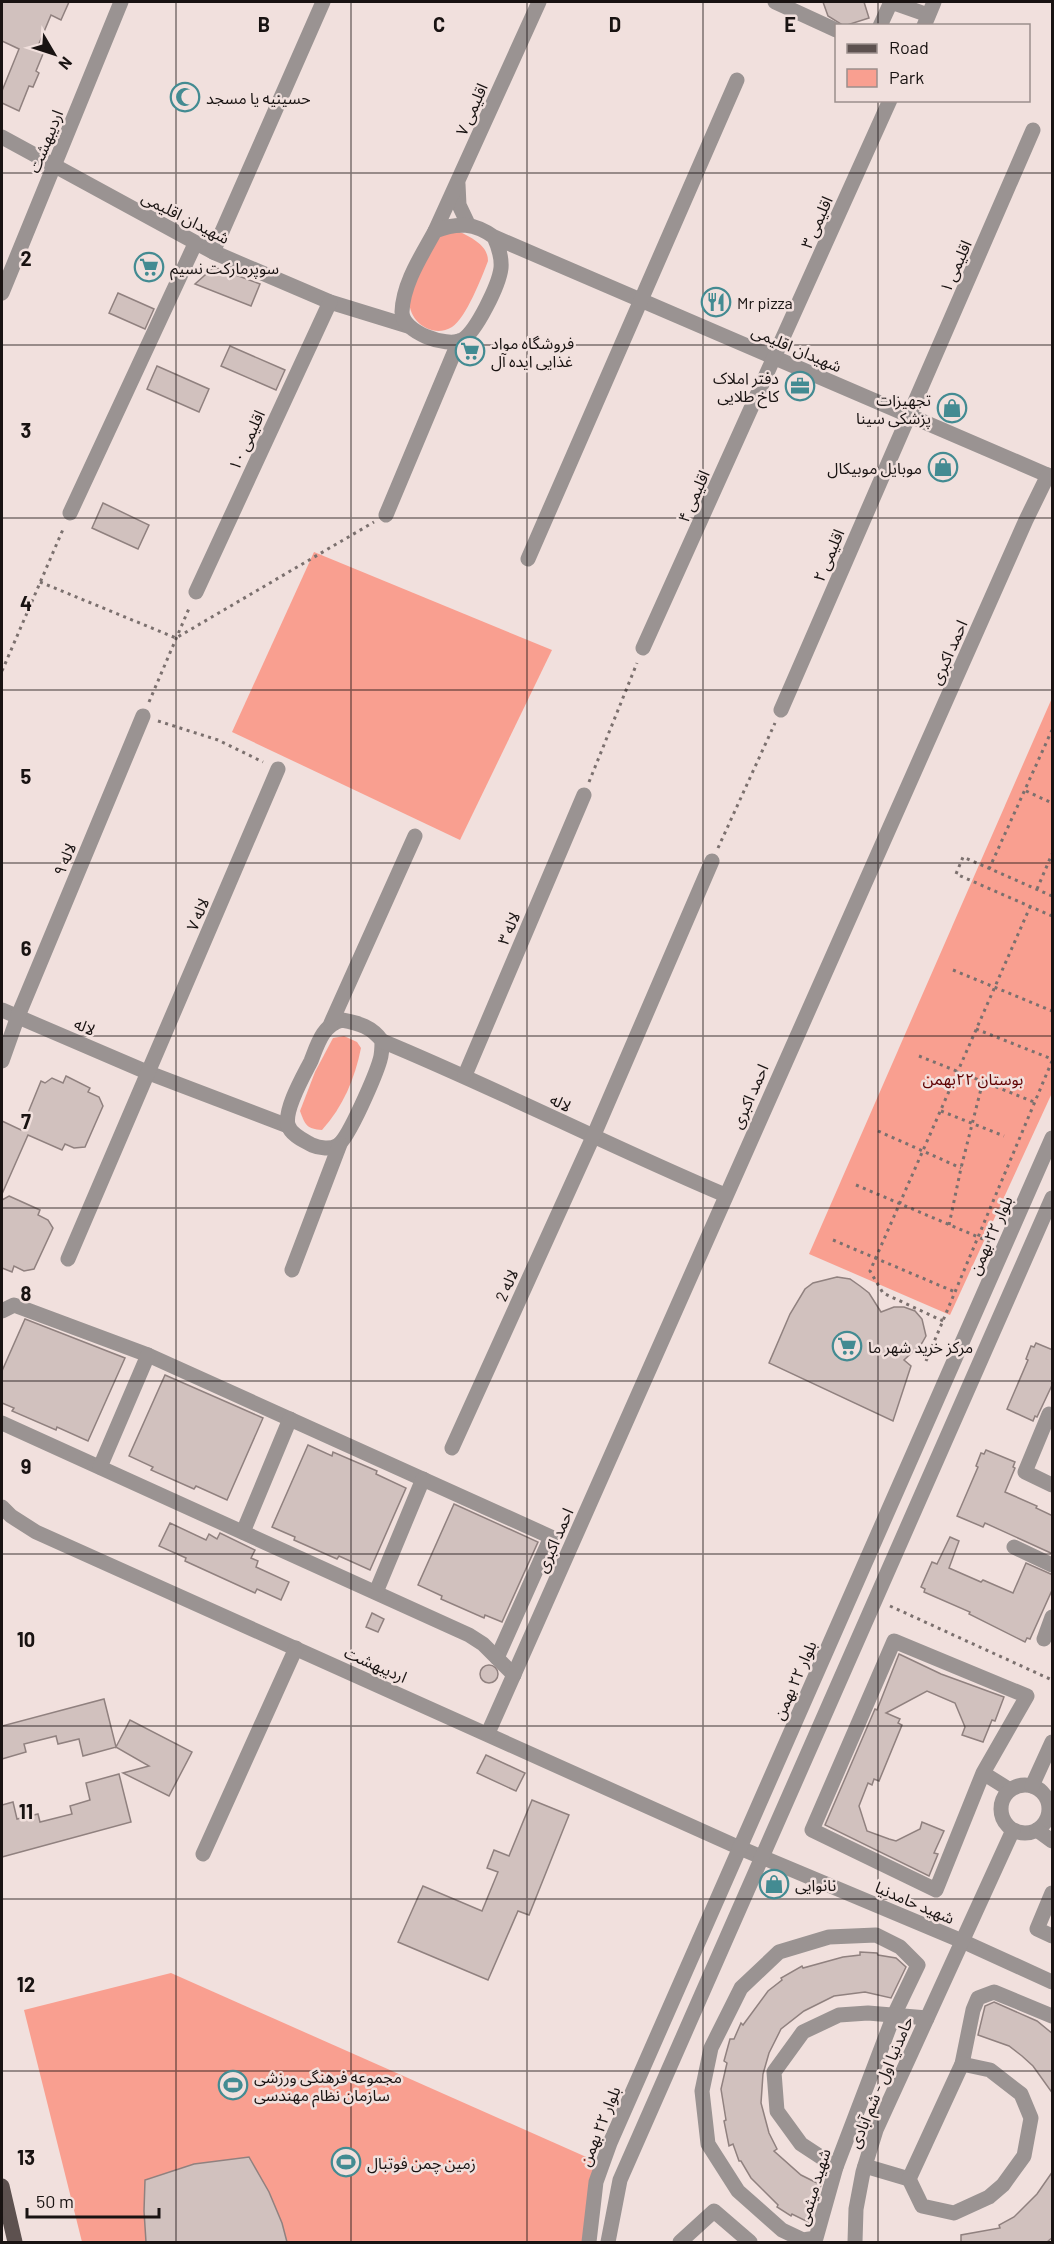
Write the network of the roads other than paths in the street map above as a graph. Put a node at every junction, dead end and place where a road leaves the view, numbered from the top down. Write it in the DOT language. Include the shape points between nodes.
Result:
graph roads {
  1 [pos="121,2"];
  2 [pos="323,2"];
  3 [pos="539,2"];
  4 [pos="775,2"];
  5 [pos="929,14"];
  6 [pos="881,24"];
  7 [pos="835,29"];
  8 [pos="737,80"];
  9 [pos="889,102"];
  10 [pos="1033,130"];
  11 [pos="2,137"];
  12 [pos="54,167"];
  13 [pos="458,182"];
  14 [pos="468,224"];
  15 [pos="435,231"];
  16 [pos="494,237"];
  17 [pos="195,244"];
  18 [pos="213,252"];
  19 [pos="538,256"];
  20 [pos="500,271"];
  21 [pos="2,293"];
  22 [pos="642,300"];
  23 [pos="330,303"];
  24 [pos="408,326"];
  25 [pos="459,341"];
  26 [pos="775,358"];
  27 [pos="909,415"];
  28 [pos="1051,476"];
  29 [pos="70,513"];
  30 [pos="386,515"];
  31 [pos="528,559"];
  32 [pos="196,592"];
  33 [pos="643,648"];
  34 [pos="781,710"];
  35 [pos="143,716"];
  36 [pos="278,769"];
  37 [pos="584,795"];
  38 [pos="415,836"];
  39 [pos="712,861"];
  40 [pos="2,1010"];
  41 [pos="18,1016"];
  42 [pos="331,1023"];
  43 [pos="5,1040"];
  44 [pos="382,1041"];
  45 [pos="2,1061"];
  46 [pos="149,1073"];
  47 [pos="465,1075"];
  48 [pos="288,1126"];
  49 [pos="592,1137"];
  50 [pos="1053,1138"];
  51 [pos="340,1144"];
  52 [pos="725,1196"];
  53 [pos="1053,1198"];
  54 [pos="68,1259"];
  55 [pos="292,1270"];
  56 [pos="2,1311"];
  57 [pos="148,1355"];
  58 [pos="1053,1415"];
  59 [pos="290,1419"];
  60 [pos="2,1423"];
  61 [pos="452,1448"];
  62 [pos="100,1467"];
  63 [pos="423,1479"];
  64 [pos="1053,1485"];
  65 [pos="2,1507"];
  66 [pos="243,1532"];
  67 [pos="1014,1546"];
  68 [pos="1053,1565"];
  69 [pos="376,1592"];
  70 [pos="1053,1617"];
  71 [pos="1044,1639"];
  72 [pos="296,1648"];
  73 [pos="497,1658"];
  74 [pos="514,1675"];
  75 [pos="488,1733"];
  76 [pos="1053,1742"];
  77 [pos="983,1773"];
  78 [pos="1032,1786"];
  79 [pos="1010,1790"];
  80 [pos="1013,1830"];
  81 [pos="1037,1830"];
  82 [pos="1053,1841"];
  83 [pos="740,1848"];
  84 [pos="203,1854"];
  85 [pos="762,1856"];
  86 [pos="1053,1893"];
  87 [pos="1053,1936"];
  88 [pos="962,1941"];
  89 [pos="1053,1982"];
  90 [pos="894,2015"];
  91 [pos="1053,2016"];
  92 [pos="927,2018"];
  93 [pos="962,2064"];
  94 [pos="836,2166"];
  95 [pos="865,2166"];
  96 [pos="909,2179"];
  97 [pos="2,2186"];
  98 [pos="857,2240"];
  99 [pos="802,2241"];
  100 [pos="15,2242"];
  101 [pos="589,2242"];
  102 [pos="608,2242"];
  103 [pos="680,2242"];
  104 [pos="750,2242"];
  1 -- 12 [label="street, اردیبهشت"];
  2 -- 18 [label="street"];
  3 -- 13 [label="street, اقلیمی ۷"];
  4 -- 7 [label="street"];
  5 -- 6 [label="street" via="891,2"];
  8 -- 22 [label="street"];
  9 -- 26 [label="street, اقلیمی ۳"];
  10 -- 27 [label="street, اقلیمی ۱"];
  11 -- 12 [label="street, شهیدان اقلیمی"];
  12 -- 17 [label="street, شهیدان اقلیمی"];
  12 -- 21 [label="street, اردیبهشت"];
  13 -- 14 [label="street" via="459,205"];
  13 -- 15 [label="street, اقلیمی ۷"];
  14 -- 15 [label="street"];
  14 -- 16 [label="street"];
  15 -- 24 [label="street" via="408,286 402,315"];
  16 -- 19 [label="street, شهیدان اقلیمی"];
  16 -- 20 [label="street" via="501,253"];
  17 -- 18 [label="street, شهیدان اقلیمی"];
  17 -- 29 [label="street"];
  18 -- 23 [label="street, شهیدان اقلیمی"];
  19 -- 20 [label="street" via="516,258"];
  19 -- 22 [label="street, شهیدان اقلیمی"];
  20 -- 25 [label="street" via="483,314 471,334"];
  22 -- 26 [label="street, شهیدان اقلیمی"];
  22 -- 31 [label="street"];
  23 -- 24 [label="street, شهیدان اقلیمی"];
  23 -- 32 [label="street, اقلیمی ۱۰"];
  24 -- 25 [label="street" via="442,341"];
  25 -- 30 [label="street"];
  26 -- 27 [label="street, شهیدان اقلیمی"];
  26 -- 33 [label="street, اقلیمی ۴"];
  27 -- 28 [label="street, شهیدان اقلیمی"];
  27 -- 34 [label="street, اقلیمی ۲"];
  28 -- 52 [label="street, احمد اکبری" via="1026,520"];
  35 -- 41 [label="street, لاله ۹"];
  36 -- 46 [label="street, لاله ۷"];
  37 -- 47 [label="street, لاله ۳"];
  38 -- 42 [label="street"];
  39 -- 49 [label="street, لاله 2"];
  40 -- 41 [label="street, لاله"];
  41 -- 43 [label="street, لاله ۹"];
  41 -- 46 [label="street, لاله"];
  42 -- 44 [label="street, لاله" via="358,1023 376,1032"];
  42 -- 48 [label="street" via="291,1103"];
  43 -- 45 [label="street, لاله ۹"];
  44 -- 47 [label="street, لاله"];
  44 -- 51 [label="street" via="380,1059"];
  46 -- 48 [label="street, لاله"];
  46 -- 54 [label="street, لاله ۷"];
  47 -- 49 [label="street, لاله"];
  48 -- 51 [label="street, لاله" via="298,1137 317,1147 333,1148"];
  49 -- 52 [label="street, لاله"];
  49 -- 61 [label="street, لاله 2"];
  50 -- 83 [label="street, بلوار ۲۲ بهمن"];
  51 -- 55 [label="street"];
  52 -- 74 [label="street, احمد اکبری"];
  53 -- 85 [label="street"];
  56 -- 57 [label="street" via="14,1305"];
  57 -- 59 [label="street"];
  57 -- 62 [label="street"];
  58 -- 64 [label="street" via="1049,1414 1024,1472"];
  59 -- 63 [label="street"];
  59 -- 66 [label="street"];
  60 -- 62 [label="street"];
  62 -- 66 [label="street"];
  63 -- 69 [label="street"];
  63 -- 73 [label="street" via="551,1536"];
  65 -- 72 [label="street, اردیبهشت" via="36,1532"];
  66 -- 69 [label="street"];
  67 -- 68 [label="street"];
  69 -- 73 [label="street" via="469,1635"];
  70 -- 71 [label="street"];
  72 -- 75 [label="street, اردیبهشت"];
  72 -- 84 [label="street"];
  73 -- 74 [label="street"];
  74 -- 75 [label="street, احمد اکبری"];
  75 -- 83 [label="street, اردیبهشت"];
  76 -- 78 [label="street"];
  77 -- 77 [label="street" via="936,1890 812,1830 894,1641 1027,1695"];
  77 -- 79 [label="street"];
  78 -- 79 [label="street"];
  78 -- 81 [label="street" via="1045,1796 1049,1811"];
  79 -- 80 [label="street" via="1001,1811"];
  80 -- 81 [label="street"];
  80 -- 88 [label="street, حامدنیا اول - شم آبادی"];
  81 -- 82 [label="street"];
  83 -- 85 [label="street, شهید حامدنیا"];
  83 -- 101 [label="street, بلوار ۲۲ بهمن" via="610,2143 596,2182"];
  85 -- 88 [label="street, شهید حامدنیا"];
  85 -- 102 [label="street" via="620,2180"];
  86 -- 87 [label="street" via="1036,1929"];
  88 -- 89 [label="street, شهید حامدنیا"];
  88 -- 92 [label="street, حامدنیا اول - شم آبادی"];
  90 -- 92 [label="street"];
  90 -- 94 [label="street, شهید میثمی"];
  90 -- 94 [label="street" via="839,2015 803,2032 774,2073 777,2111 801,2144"];
  90 -- 99 [label="street, شهید میثمی" via="918,1965 900,1947 876,1935 829,1937 779,1952 741,1988 711,2048 702,2091 708,2144 738,2191 782,2230"];
  91 -- 93 [label="street" via="994,1992 978,1998"];
  92 -- 95 [label="street, حامدنیا اول - شم آبادی" via="876,2130"];
  93 -- 96 [label="street"];
  93 -- 96 [label="street" via="990,2070 1021,2094 1031,2118 1024,2156 1003,2186 954,2213 922,2206"];
  94 -- 99 [label="street, شهید میثمی" via="816,2238"];
  95 -- 96 [label="street"];
  95 -- 98 [label="street, حامدنیا اول - شم آبادی" via="856,2209"];
  97 -- 100 [label="main road"];
  103 -- 104 [label="street" via="714,2211"];
}
